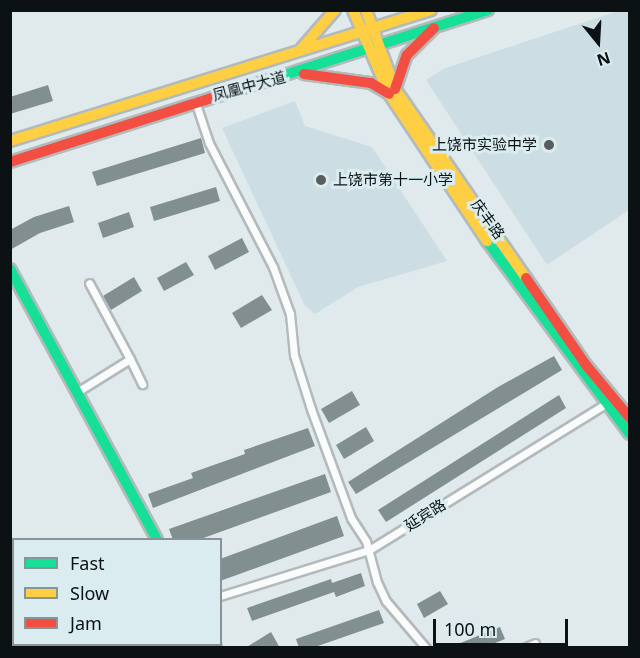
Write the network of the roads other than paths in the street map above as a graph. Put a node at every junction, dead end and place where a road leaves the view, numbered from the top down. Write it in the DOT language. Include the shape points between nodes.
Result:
graph roads {
  1 [pos="335,10"];
  2 [pos="353,10"];
  3 [pos="366,10"];
  4 [pos="431,10"];
  5 [pos="488,10"];
  6 [pos="437,26"];
  7 [pos="366,31"];
  8 [pos="380,47"];
  9 [pos="369,50"];
  10 [pos="296,53"];
  11 [pos="298,73"];
  12 [pos="392,92"];
  13 [pos="195,101"];
  14 [pos="10,141"];
  15 [pos="10,162"];
  16 [pos="10,269"];
  17 [pos="89,283"];
  18 [pos="130,359"];
  19 [pos="142,384"];
  20 [pos="77,392"];
  21 [pos="609,401"];
  22 [pos="630,418"];
  23 [pos="630,434"];
  24 [pos="156,538"];
  25 [pos="369,549"];
  26 [pos="222,595"];
  27 [pos="535,643"];
  28 [pos="426,648"];
  29 [pos="524,648"];
  1 -- 10 [label="main road" via="322,29"];
  2 -- 7 [label="main road"];
  3 -- 7 [label="main road"];
  4 -- 7 [label="main road, 凤凰中大道"];
  5 -- 6 [label="main road, 凤凰中大道"];
  6 -- 8 [label="main road, 凤凰中大道"];
  6 -- 12 [label="main road" via="407,56"];
  7 -- 8 [label="main road"];
  7 -- 9 [label="main road"];
  7 -- 10 [label="main road, 凤凰中大道"];
  8 -- 9 [label="main road, 凤凰中大道"];
  8 -- 12 [label="main road"];
  9 -- 11 [label="main road, 凤凰中大道"];
  9 -- 12 [label="main road"];
  10 -- 14 [label="main road, 凤凰中大道"];
  11 -- 12 [label="main road" via="371,83"];
  11 -- 13 [label="main road, 凤凰中大道"];
  12 -- 21 [label="main road" via="478,229"];
  13 -- 15 [label="main road, 凤凰中大道"];
  13 -- 25 [label="street" via="209,143 273,267 290,314 294,355 311,410 351,518"];
  16 -- 20 [label="main road"];
  17 -- 18 [label="street"];
  18 -- 19 [label="street"];
  18 -- 20 [label="street"];
  20 -- 24 [label="main road"];
  21 -- 22 [label="main road"];
  21 -- 23 [label="main road"];
  21 -- 25 [label="street, 延宾路"];
  25 -- 26 [label="street, 延宾路"];
  25 -- 28 [label="street" via="386,602"];
  27 -- 29 [label="street"];
}
